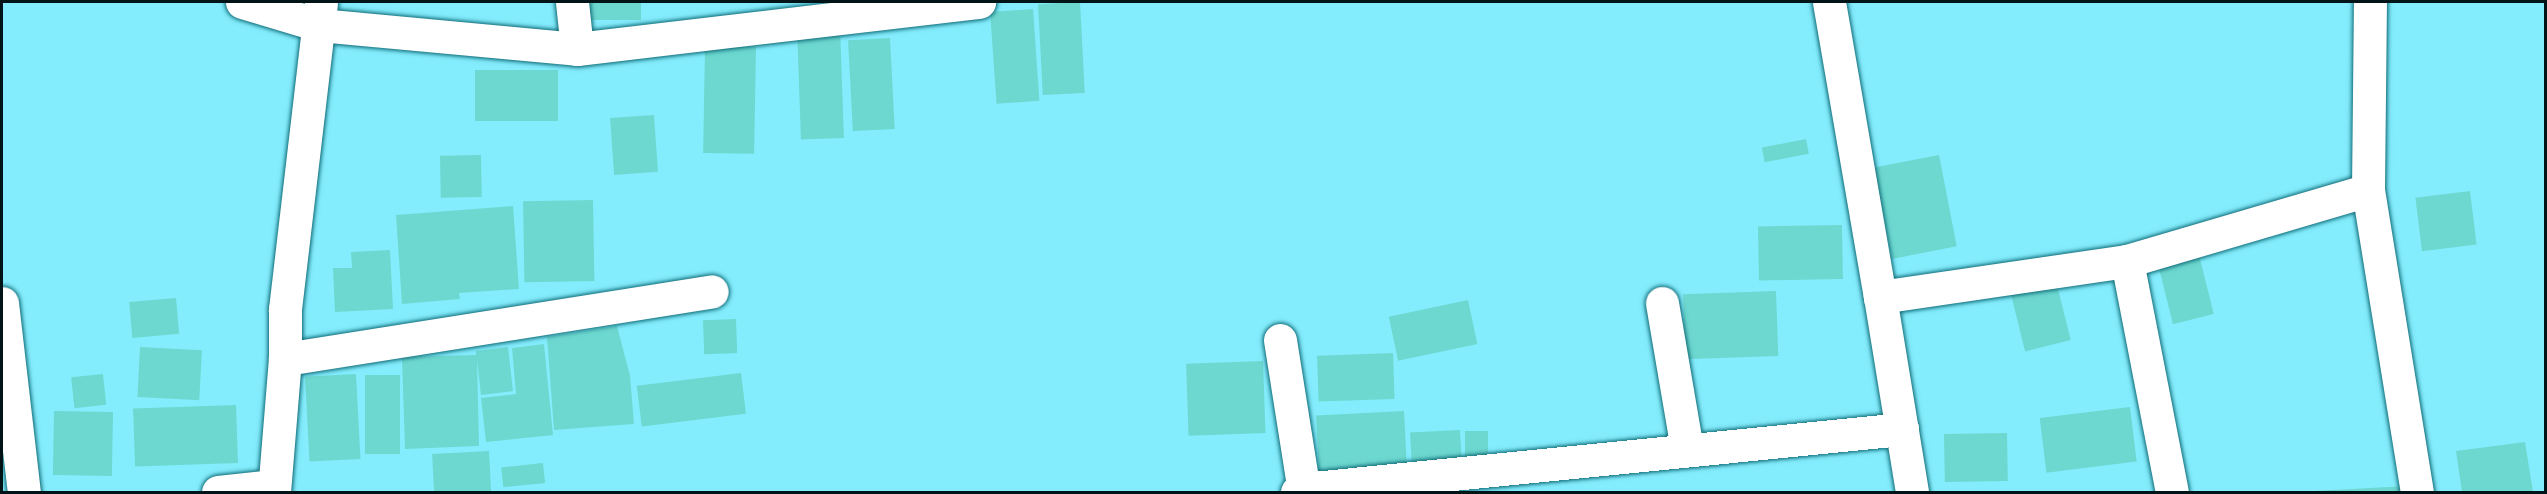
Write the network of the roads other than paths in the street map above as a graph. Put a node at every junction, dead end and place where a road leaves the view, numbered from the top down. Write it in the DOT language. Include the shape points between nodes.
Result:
graph roads {
  1 [pos="242,2"];
  2 [pos="572,2"];
  3 [pos="979,2"];
  4 [pos="1829,2"];
  5 [pos="2370,2"];
  6 [pos="320,13"];
  7 [pos="577,49"];
  8 [pos="2367,190"];
  9 [pos="2127,261"];
  10 [pos="712,291"];
  11 [pos="1880,297"];
  12 [pos="2,303"];
  13 [pos="1662,303"];
  14 [pos="1280,340"];
  15 [pos="285,359"];
  16 [pos="1902,429"];
  17 [pos="1687,450"];
  18 [pos="273,489"];
  19 [pos="1301,491"];
  20 [pos="24,492"];
  21 [pos="218,492"];
  22 [pos="1912,492"];
  23 [pos="2172,492"];
  24 [pos="2417,492"];
  1 -- 6 [label="street"];
  2 -- 7 [label="street"];
  3 -- 7 [label="street"];
  4 -- 11 [label="street"];
  5 -- 8 [label="street"];
  6 -- 7 [label="street"];
  6 -- 15 [label="street" via="285,309"];
  8 -- 9 [label="street"];
  8 -- 24 [label="street"];
  9 -- 11 [label="street"];
  9 -- 23 [label="street"];
  10 -- 15 [label="street"];
  11 -- 16 [label="street"];
  12 -- 20 [label="street"];
  13 -- 17 [label="street"];
  14 -- 19 [label="street"];
  15 -- 18 [label="street"];
  16 -- 17 [label="street"];
  16 -- 22 [label="street"];
  17 -- 19 [label="street"];
  18 -- 21 [label="street"];
}
